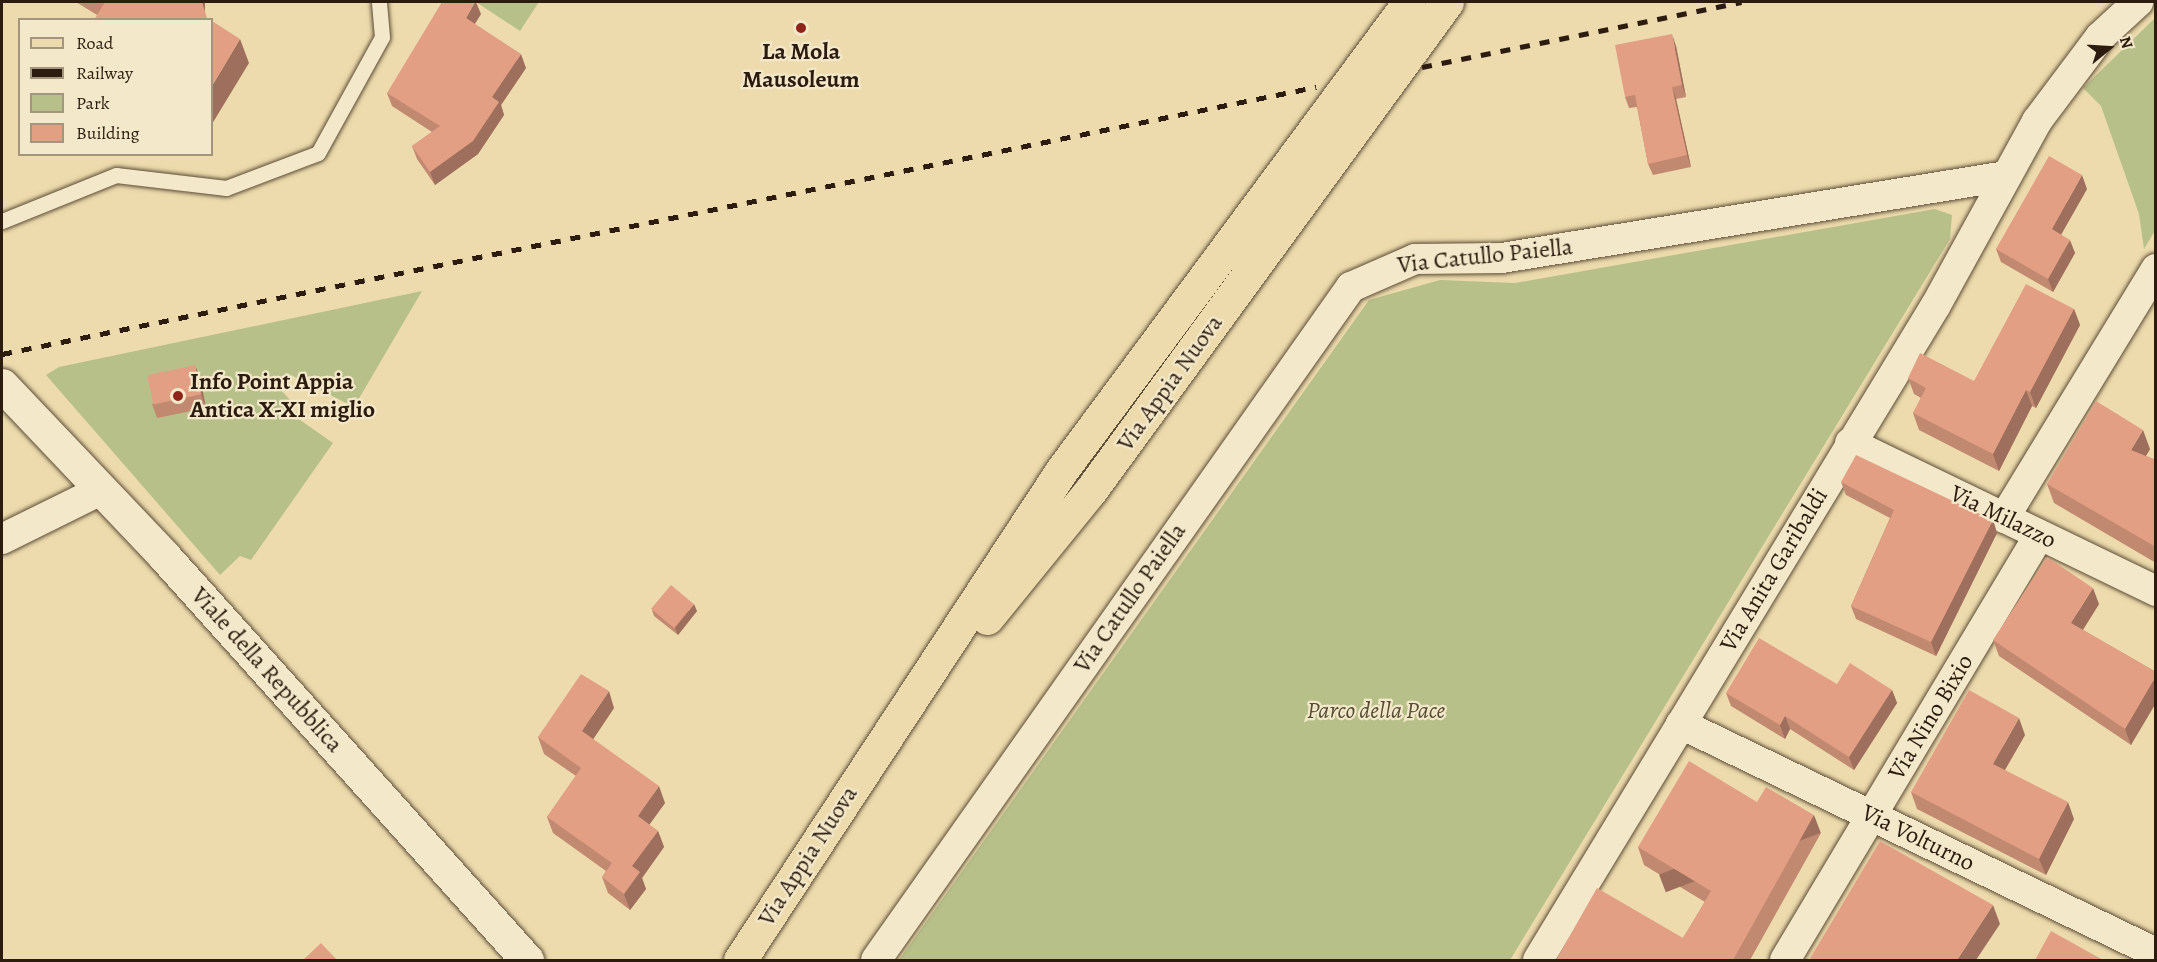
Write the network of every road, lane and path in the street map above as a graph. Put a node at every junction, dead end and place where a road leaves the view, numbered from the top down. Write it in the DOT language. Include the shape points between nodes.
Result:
graph roads {
  1 [pos="379,2"];
  2 [pos="1409,2"];
  3 [pos="1447,2"];
  4 [pos="2138,2"];
  5 [pos="2006,176"];
  6 [pos="2,221"];
  7 [pos="2156,269"];
  8 [pos="2,385"];
  9 [pos="1850,443"];
  10 [pos="99,490"];
  11 [pos="2004,518"];
  12 [pos="2039,535"];
  13 [pos="2,539"];
  14 [pos="2156,591"];
  15 [pos="1681,724"];
  16 [pos="877,752"];
  17 [pos="1872,816"];
  18 [pos="2156,953"];
  19 [pos="527,960"];
  20 [pos="740,960"];
  21 [pos="876,960"];
  22 [pos="1538,960"];
  23 [pos="1785,960"];
  1 -- 6 [label="lane" via="382,37 318,153 226,188 117,175"];
  2 -- 16 [label="main road, Via Appia Nuova" via="1062,470"];
  3 -- 16 [label="main road, Via Appia Nuova" via="1092,490"];
  4 -- 5 [label="street" via="2086,55 2037,121"];
  5 -- 9 [label="street, Via Anita Garibaldi" via="1936,305"];
  5 -- 21 [label="street, Via Catullo Paiella" via="1502,258 1415,259 1351,287"];
  7 -- 11 [label="street"];
  8 -- 10 [label="street, Viale della Repubblica"];
  9 -- 11 [label="street, Via Milazzo"];
  9 -- 15 [label="street, Via Anita Garibaldi"];
  10 -- 13 [label="street"];
  10 -- 19 [label="street, Viale della Repubblica" via="165,556"];
  11 -- 12 [label="street, Via Milazzo"];
  12 -- 14 [label="street, Via Milazzo"];
  12 -- 17 [label="street, Via Nino Bixio"];
  15 -- 17 [label="street, Via Volturno"];
  15 -- 22 [label="street, Via Anita Garibaldi"];
  16 -- 20 [label="main road, Via Appia Nuova"];
  17 -- 18 [label="street, Via Volturno"];
  17 -- 23 [label="street, Via Nino Bixio"];
}
